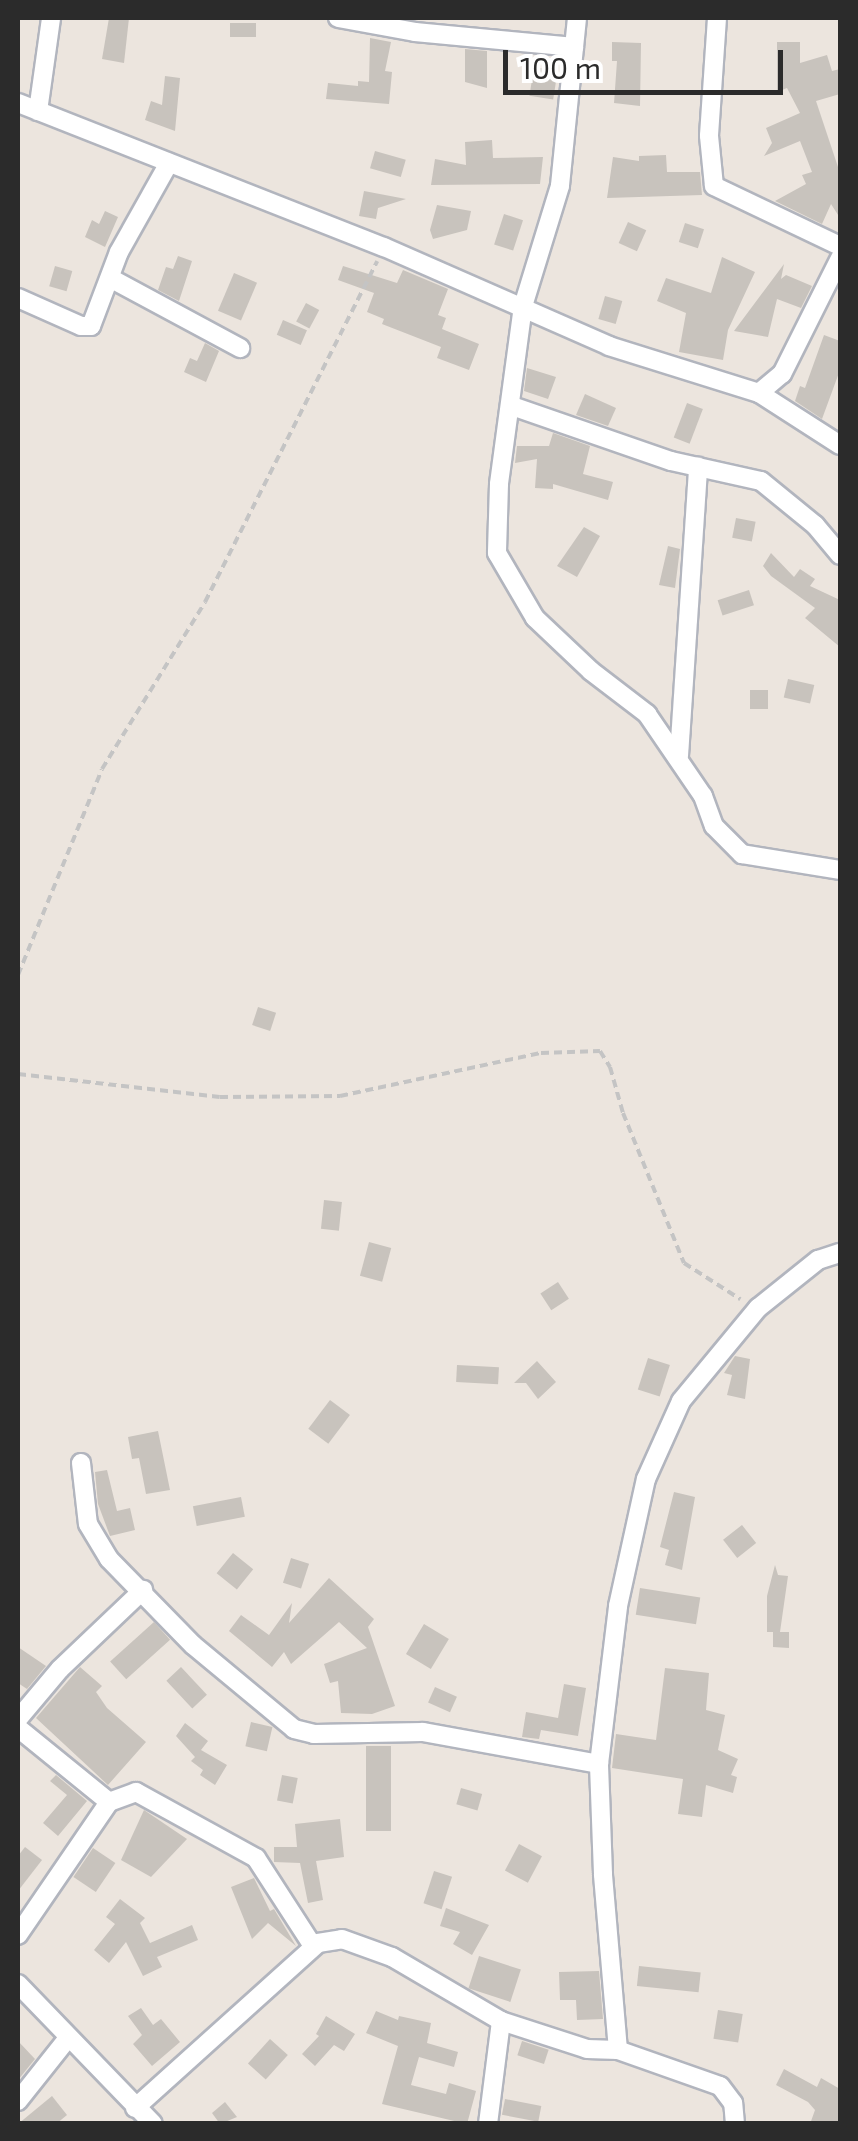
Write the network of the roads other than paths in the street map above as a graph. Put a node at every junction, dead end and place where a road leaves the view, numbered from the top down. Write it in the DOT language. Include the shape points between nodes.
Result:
graph roads {
  1 [pos="51,18"];
  2 [pos="338,18"];
  3 [pos="576,18"];
  4 [pos="717,18"];
  5 [pos="574,47"];
  6 [pos="18,103"];
  7 [pos="38,112"];
  8 [pos="169,163"];
  9 [pos="840,246"];
  10 [pos="840,258"];
  11 [pos="110,278"];
  12 [pos="18,298"];
  13 [pos="523,306"];
  14 [pos="240,348"];
  15 [pos="759,393"];
  16 [pos="512,406"];
  17 [pos="840,445"];
  18 [pos="698,467"];
  19 [pos="840,555"];
  20 [pos="678,756"];
  21 [pos="840,870"];
  22 [pos="840,1252"];
  23 [pos="82,1463"];
  24 [pos="143,1590"];
  25 [pos="18,1719"];
  26 [pos="18,1728"];
  27 [pos="600,1764"];
  28 [pos="109,1802"];
  29 [pos="18,1935"];
  30 [pos="313,1946"];
  31 [pos="18,1984"];
  32 [pos="501,2021"];
  33 [pos="68,2038"];
  34 [pos="618,2050"];
  35 [pos="18,2100"];
  36 [pos="136,2108"];
  37 [pos="153,2124"];
  38 [pos="488,2124"];
  39 [pos="735,2124"];
  1 -- 7 [label="street"];
  2 -- 5 [label="street"];
  3 -- 5 [label="street"];
  4 -- 9 [label="street" via="709,136 714,186"];
  5 -- 13 [label="street" via="560,186"];
  6 -- 7 [label="street"];
  7 -- 8 [label="street"];
  8 -- 11 [label="street"];
  8 -- 13 [label="street"];
  10 -- 15 [label="street" via="782,374"];
  11 -- 12 [label="street" via="88,328"];
  11 -- 14 [label="street"];
  13 -- 15 [label="street" via="609,346"];
  13 -- 16 [label="street"];
  15 -- 17 [label="street"];
  16 -- 18 [label="street"];
  16 -- 20 [label="street" via="499,484 497,553 534,618 646,714"];
  18 -- 19 [label="street" via="760,481 815,525"];
  18 -- 20 [label="street"];
  20 -- 21 [label="street" via="714,826 742,854"];
  22 -- 27 [label="street" via="818,1260 758,1308 680,1402 646,1479 618,1606"];
  23 -- 24 [label="street" via="96,1543"];
  24 -- 25 [label="street" via="60,1668"];
  24 -- 27 [label="street" via="193,1645 294,1729 423,1732"];
  26 -- 28 [label="street"];
  27 -- 34 [label="street"];
  28 -- 29 [label="street"];
  28 -- 30 [label="street" via="146,1795 256,1858"];
  30 -- 32 [label="street" via="342,1939 392,1957"];
  30 -- 36 [label="street"];
  31 -- 33 [label="street"];
  32 -- 34 [label="street" via="587,2049"];
  32 -- 38 [label="street"];
  33 -- 35 [label="street"];
  33 -- 36 [label="street"];
  34 -- 39 [label="street" via="720,2086 733,2103"];
  36 -- 37 [label="street"];
}
